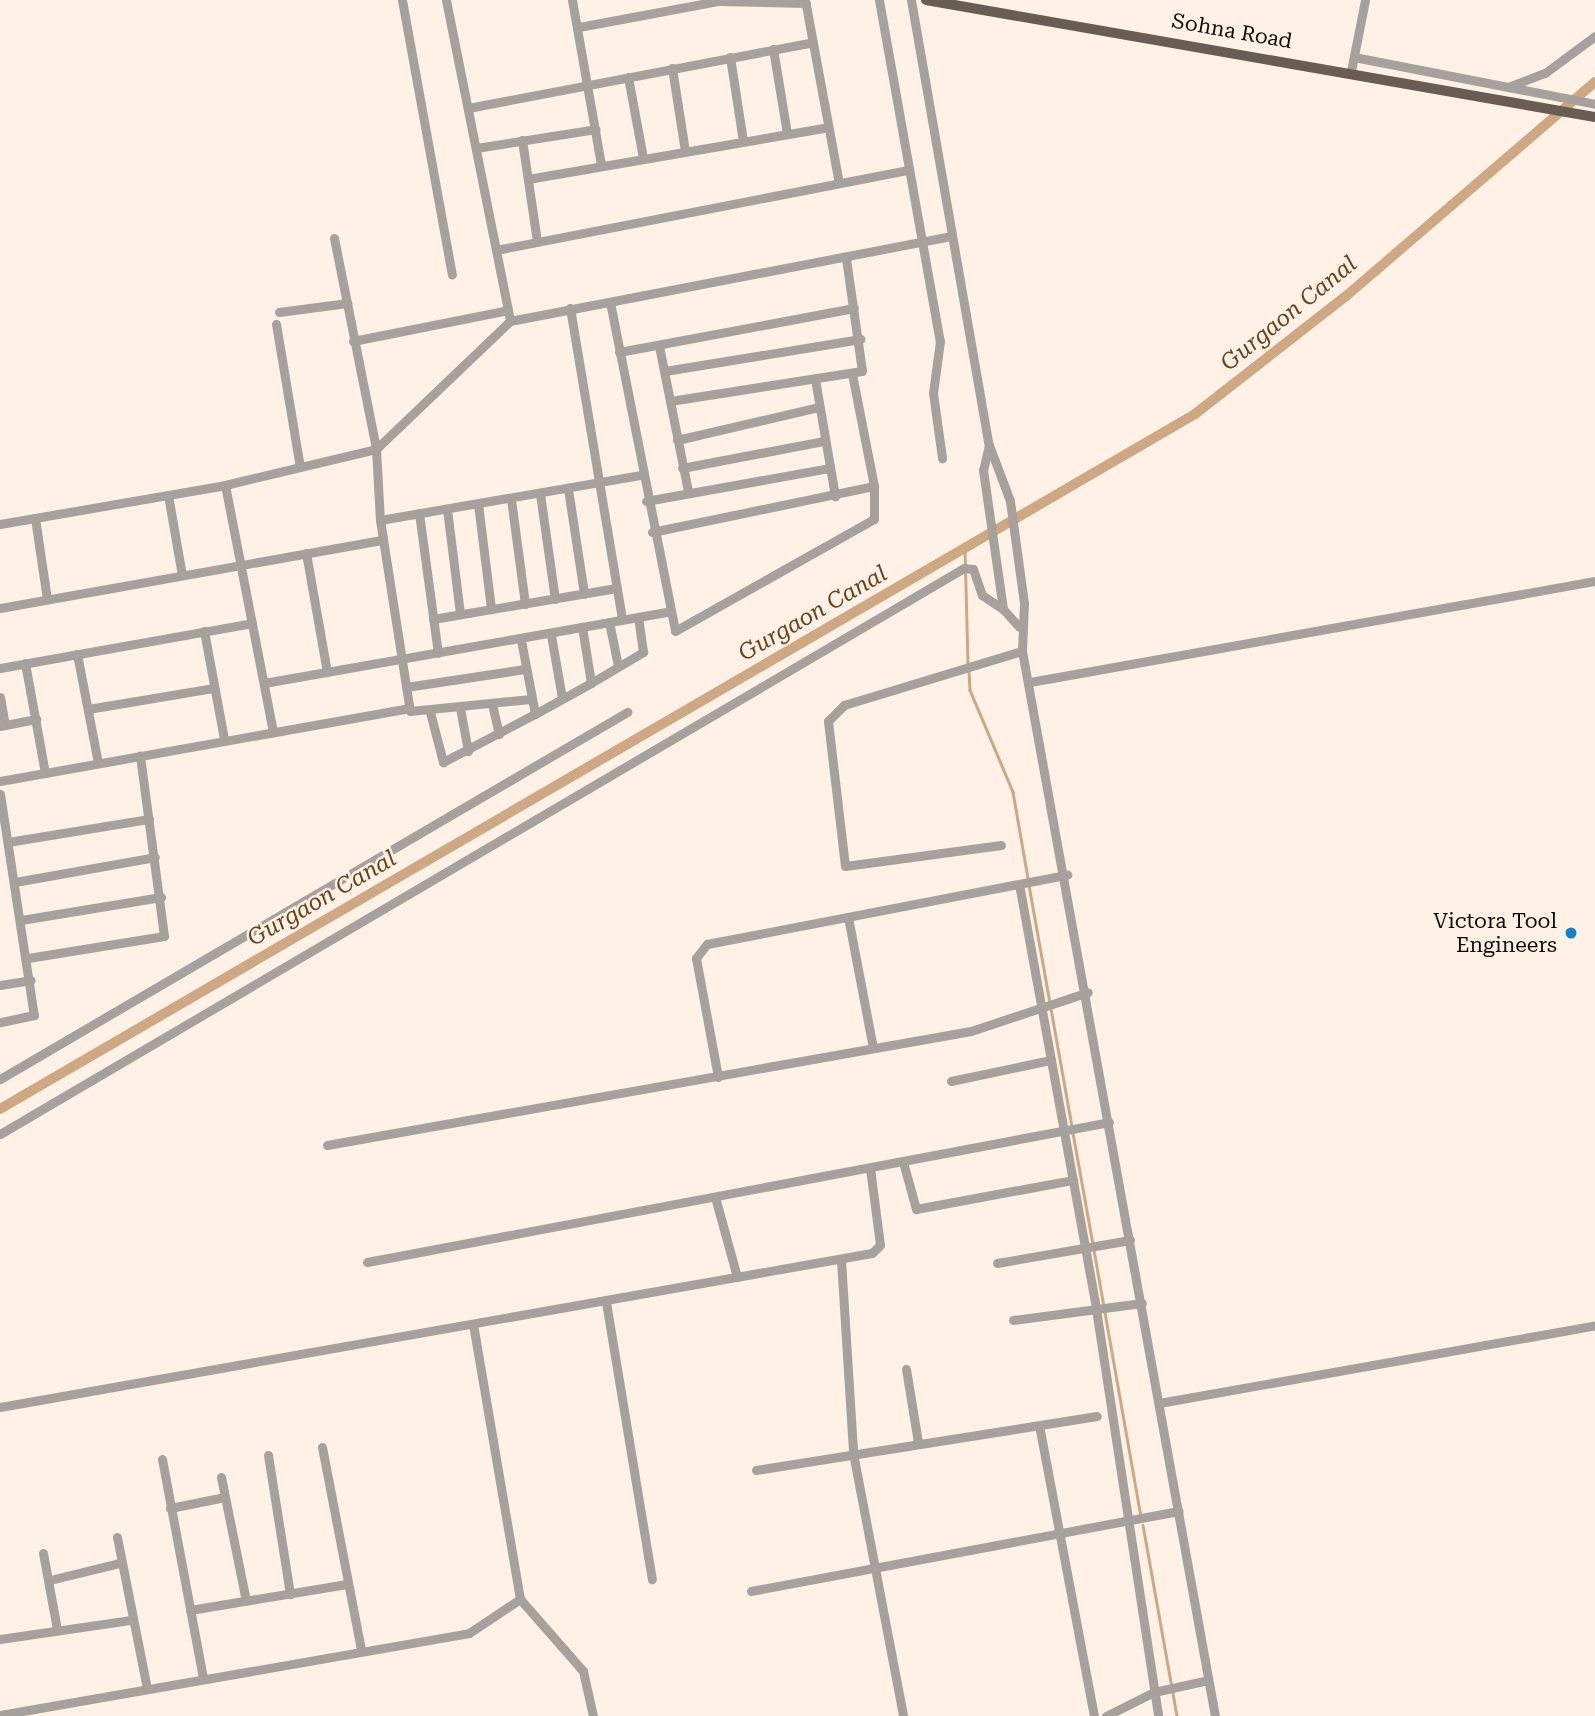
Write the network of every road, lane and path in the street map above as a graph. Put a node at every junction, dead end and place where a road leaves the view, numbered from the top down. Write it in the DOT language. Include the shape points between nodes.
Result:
graph roads {
  1 [pos="402,0"];
  2 [pos="446,0"];
  3 [pos="572,0"];
  4 [pos="879,0"];
  5 [pos="911,0"];
  6 [pos="926,0"];
  7 [pos="1365,0"];
  8 [pos="806,2"];
  9 [pos="579,27"];
  10 [pos="1595,36"];
  11 [pos="813,42"];
  12 [pos="773,49"];
  13 [pos="730,57"];
  14 [pos="1354,57"];
  15 [pos="672,68"];
  16 [pos="1351,71"];
  17 [pos="628,77"];
  18 [pos="589,85"];
  19 [pos="1507,88"];
  20 [pos="1591,104"];
  21 [pos="468,108"];
  22 [pos="1595,117"];
  23 [pos="828,127"];
  24 [pos="596,129"];
  25 [pos="787,134"];
  26 [pos="522,140"];
  27 [pos="743,141"];
  28 [pos="476,148"];
  29 [pos="685,151"];
  30 [pos="643,158"];
  31 [pos="601,164"];
  32 [pos="908,170"];
  33 [pos="528,178"];
  34 [pos="839,183"];
  35 [pos="952,236"];
  36 [pos="334,238"];
  37 [pos="537,242"];
  38 [pos="923,242"];
  39 [pos="496,250"];
  40 [pos="846,259"];
  41 [pos="452,274"];
  42 [pos="610,302"];
  43 [pos="347,303"];
  44 [pos="570,308"];
  45 [pos="855,308"];
  46 [pos="508,310"];
  47 [pos="279,312"];
  48 [pos="510,321"];
  49 [pos="276,324"];
  50 [pos="860,339"];
  51 [pos="353,341"];
  52 [pos="659,346"];
  53 [pos="620,352"];
  54 [pos="665,371"];
  55 [pos="852,374"];
  56 [pos="816,379"];
  57 [pos="670,401"];
  58 [pos="819,407"];
  59 [pos="677,440"];
  60 [pos="824,441"];
  61 [pos="989,445"];
  62 [pos="376,449"];
  63 [pos="943,458"];
  64 [pos="300,467"];
  65 [pos="682,468"];
  66 [pos="830,468"];
  67 [pos="641,475"];
  68 [pos="598,484"];
  69 [pos="225,485"];
  70 [pos="874,486"];
  71 [pos="568,489"];
  72 [pos="688,491"];
  73 [pos="540,494"];
  74 [pos="169,495"];
  75 [pos="835,496"];
  76 [pos="511,499"];
  77 [pos="646,500"];
  78 [pos="478,504"];
  79 [pos="447,509"];
  80 [pos="419,513"];
  81 [pos="35,518"];
  82 [pos="380,520"];
  83 [pos="0,524"];
  84 [pos="652,533"];
  85 [pos="383,540"];
  86 [pos="306,553"];
  87 [pos="241,564"];
  88 [pos="181,575"];
  89 [pos="1595,580"];
  90 [pos="616,589"];
  91 [pos="584,594"];
  92 [pos="47,599"];
  93 [pos="555,599"];
  94 [pos="525,604"];
  95 [pos="0,608"];
  96 [pos="491,609"];
  97 [pos="1003,609"];
  98 [pos="668,612"];
  99 [pos="460,614"];
  100 [pos="638,617"];
  101 [pos="432,619"];
  102 [pos="622,619"];
  103 [pos="609,622"];
  104 [pos="252,623"];
  105 [pos="1019,627"];
  106 [pos="582,628"];
  107 [pos="204,631"];
  108 [pos="551,635"];
  109 [pos="521,640"];
  110 [pos="1022,651"];
  111 [pos="438,653"];
  112 [pos="77,654"];
  113 [pos="402,658"];
  114 [pos="25,663"];
  115 [pos="618,666"];
  116 [pos="0,668"];
  117 [pos="525,669"];
  118 [pos="327,672"];
  119 [pos="591,682"];
  120 [pos="1030,682"];
  121 [pos="264,683"];
  122 [pos="406,687"];
  123 [pos="214,688"];
  124 [pos="0,697"];
  125 [pos="562,698"];
  126 [pos="530,699"];
  127 [pos="492,704"];
  128 [pos="409,708"];
  129 [pos="460,708"];
  130 [pos="88,709"];
  131 [pos="430,712"];
  132 [pos="627,712"];
  133 [pos="535,714"];
  134 [pos="36,719"];
  135 [pos="3,726"];
  136 [pos="273,732"];
  137 [pos="499,734"];
  138 [pos="225,739"];
  139 [pos="468,751"];
  140 [pos="140,756"];
  141 [pos="98,763"];
  142 [pos="45,773"];
  143 [pos="0,781"];
  144 [pos="0,794"];
  145 [pos="149,819"];
  146 [pos="8,842"];
  147 [pos="1002,845"];
  148 [pos="155,857"];
  149 [pos="1067,875"];
  150 [pos="15,882"];
  151 [pos="1027,882"];
  152 [pos="161,897"];
  153 [pos="848,916"];
  154 [pos="21,920"];
  155 [pos="28,958"];
  156 [pos="32,980"];
  157 [pos="0,985"];
  158 [pos="1088,992"];
  159 [pos="1044,1012"];
  160 [pos="0,1022"];
  161 [pos="873,1048"];
  162 [pos="1051,1060"];
  163 [pos="718,1077"];
  164 [pos="0,1079"];
  165 [pos="951,1081"];
  166 [pos="1109,1122"];
  167 [pos="1070,1130"];
  168 [pos="0,1134"];
  169 [pos="327,1145"];
  170 [pos="904,1162"];
  171 [pos="870,1168"];
  172 [pos="1073,1180"];
  173 [pos="715,1197"];
  174 [pos="1130,1240"];
  175 [pos="1091,1247"];
  176 [pos="841,1259"];
  177 [pos="367,1262"];
  178 [pos="997,1263"];
  179 [pos="737,1277"];
  180 [pos="606,1302"];
  181 [pos="1142,1303"];
  182 [pos="1102,1309"];
  183 [pos="1013,1320"];
  184 [pos="473,1324"];
  185 [pos="1595,1325"];
  186 [pos="906,1369"];
  187 [pos="1160,1403"];
  188 [pos="0,1407"];
  189 [pos="1097,1416"];
  190 [pos="1039,1425"];
  191 [pos="918,1442"];
  192 [pos="322,1447"];
  193 [pos="853,1453"];
  194 [pos="268,1455"];
  195 [pos="162,1459"];
  196 [pos="756,1470"];
  197 [pos="221,1477"];
  198 [pos="225,1497"];
  199 [pos="170,1508"];
  200 [pos="1179,1511"];
  201 [pos="1127,1520"];
  202 [pos="1058,1535"];
  203 [pos="117,1537"];
  204 [pos="43,1553"];
  205 [pos="120,1563"];
  206 [pos="875,1569"];
  207 [pos="652,1579"];
  208 [pos="50,1580"];
  209 [pos="347,1584"];
  210 [pos="751,1591"];
  211 [pos="290,1594"];
  212 [pos="520,1599"];
  213 [pos="246,1601"];
  214 [pos="190,1610"];
  215 [pos="130,1620"];
  216 [pos="0,1626"];
  217 [pos="57,1629"];
  218 [pos="1,1639"];
  219 [pos="361,1650"];
  220 [pos="203,1678"];
  221 [pos="1208,1680"];
  222 [pos="147,1689"];
  223 [pos="1154,1692"];
  224 [pos="36,1713"];
  225 [pos="0,1715"];
  226 [pos="593,1716"];
  227 [pos="903,1716"];
  228 [pos="1094,1716"];
  229 [pos="1106,1716"];
  230 [pos="1158,1716"];
  231 [pos="1215,1716"];
  1 -- 41 [label="street"];
  2 -- 21 [label="street"];
  3 -- 9 [label="street"];
  4 -- 32 [label="street"];
  5 -- 35 [label="street"];
  6 -- 16 [label="main road, Sohna Road"];
  7 -- 14 [label="street"];
  8 -- 9 [label="street" via="718,1"];
  8 -- 11 [label="street"];
  9 -- 18 [label="street"];
  10 -- 19 [label="street" via="1545,73"];
  11 -- 12 [label="street"];
  11 -- 23 [label="street"];
  12 -- 13 [label="street"];
  12 -- 25 [label="street"];
  13 -- 15 [label="street"];
  13 -- 27 [label="street"];
  14 -- 16 [label="street"];
  14 -- 19 [label="street"];
  15 -- 17 [label="street"];
  15 -- 29 [label="street"];
  16 -- 22 [label="main road, Sohna Road"];
  17 -- 18 [label="street"];
  17 -- 30 [label="street"];
  18 -- 21 [label="street"];
  18 -- 24 [label="street"];
  19 -- 20 [label="street"];
  21 -- 28 [label="street"];
  23 -- 25 [label="street"];
  23 -- 34 [label="street"];
  24 -- 26 [label="street"];
  24 -- 31 [label="street"];
  25 -- 27 [label="street"];
  26 -- 28 [label="street"];
  26 -- 33 [label="street"];
  27 -- 29 [label="street"];
  28 -- 39 [label="street"];
  29 -- 30 [label="street"];
  30 -- 31 [label="street"];
  31 -- 33 [label="street"];
  32 -- 34 [label="street"];
  32 -- 38 [label="street"];
  33 -- 37 [label="street"];
  34 -- 37 [label="street"];
  35 -- 38 [label="street"];
  35 -- 61 [label="street"];
  36 -- 43 [label="street"];
  37 -- 39 [label="street"];
  38 -- 40 [label="street"];
  38 -- 63 [label="street" via="940,341 933,393"];
  39 -- 46 [label="street"];
  40 -- 42 [label="street"];
  40 -- 45 [label="street"];
  42 -- 44 [label="street"];
  42 -- 53 [label="street"];
  43 -- 47 [label="street"];
  43 -- 51 [label="street"];
  44 -- 48 [label="street"];
  44 -- 68 [label="street"];
  45 -- 50 [label="street"];
  45 -- 52 [label="street"];
  46 -- 48 [label="street"];
  46 -- 51 [label="street"];
  48 -- 62 [label="street"];
  49 -- 64 [label="street"];
  50 -- 54 [label="street"];
  50 -- 55 [label="street" via="865,364"];
  51 -- 62 [label="street"];
  52 -- 53 [label="street"];
  52 -- 54 [label="street"];
  53 -- 67 [label="street"];
  54 -- 57 [label="street"];
  55 -- 56 [label="street"];
  55 -- 70 [label="street"];
  56 -- 57 [label="street"];
  56 -- 58 [label="street"];
  57 -- 59 [label="street"];
  58 -- 59 [label="street"];
  58 -- 60 [label="street"];
  59 -- 65 [label="street"];
  60 -- 65 [label="street"];
  60 -- 66 [label="street"];
  61 -- 97 [label="street" via="983,470"];
  61 -- 105 [label="street" via="1010,501 1017,541 1024,612"];
  62 -- 64 [label="street"];
  62 -- 82 [label="street"];
  64 -- 69 [label="street"];
  65 -- 72 [label="street"];
  66 -- 72 [label="street"];
  66 -- 75 [label="street"];
  67 -- 68 [label="street"];
  67 -- 77 [label="street"];
  68 -- 71 [label="street"];
  68 -- 90 [label="street"];
  69 -- 74 [label="street"];
  69 -- 87 [label="street"];
  70 -- 75 [label="street"];
  70 -- 98 [label="street" via="877,514 870,523 684,629 673,630"];
  71 -- 73 [label="street"];
  71 -- 91 [label="street"];
  72 -- 77 [label="street"];
  73 -- 76 [label="street"];
  73 -- 93 [label="street"];
  74 -- 81 [label="street"];
  74 -- 88 [label="street"];
  75 -- 84 [label="street"];
  76 -- 78 [label="street"];
  76 -- 94 [label="street"];
  77 -- 84 [label="street"];
  78 -- 79 [label="street"];
  78 -- 96 [label="street"];
  79 -- 80 [label="street"];
  79 -- 99 [label="street"];
  80 -- 82 [label="street"];
  80 -- 101 [label="street"];
  81 -- 83 [label="street"];
  81 -- 92 [label="street"];
  82 -- 85 [label="street"];
  84 -- 98 [label="street"];
  85 -- 86 [label="street"];
  85 -- 113 [label="street"];
  86 -- 87 [label="street"];
  86 -- 118 [label="street"];
  87 -- 88 [label="street"];
  87 -- 104 [label="street"];
  88 -- 92 [label="street"];
  89 -- 120 [label="street"];
  90 -- 91 [label="street"];
  90 -- 102 [label="street"];
  91 -- 93 [label="street"];
  92 -- 95 [label="street"];
  93 -- 94 [label="street"];
  94 -- 96 [label="street"];
  96 -- 99 [label="street"];
  97 -- 105 [label="street"];
  97 -- 168 [label="street" via="982,595 968,567"];
  98 -- 100 [label="street"];
  99 -- 101 [label="street"];
  100 -- 102 [label="street"];
  100 -- 115 [label="street" via="643,652"];
  101 -- 111 [label="street"];
  102 -- 103 [label="street"];
  103 -- 106 [label="street"];
  103 -- 115 [label="street"];
  104 -- 107 [label="street"];
  104 -- 121 [label="street"];
  105 -- 110 [label="street"];
  106 -- 108 [label="street"];
  106 -- 119 [label="street"];
  107 -- 112 [label="street"];
  107 -- 123 [label="street"];
  108 -- 109 [label="street"];
  108 -- 125 [label="street"];
  109 -- 111 [label="street"];
  109 -- 117 [label="street"];
  110 -- 120 [label="street"];
  110 -- 147 [label="street" via="831,713 827,731 841,858 852,868"];
  111 -- 113 [label="street"];
  112 -- 114 [label="street"];
  112 -- 130 [label="street"];
  113 -- 118 [label="street"];
  113 -- 122 [label="street"];
  114 -- 116 [label="street"];
  114 -- 134 [label="street"];
  115 -- 119 [label="street"];
  117 -- 122 [label="street"];
  117 -- 126 [label="street"];
  118 -- 121 [label="street"];
  119 -- 125 [label="street"];
  120 -- 149 [label="street"];
  121 -- 136 [label="street"];
  122 -- 128 [label="street"];
  123 -- 130 [label="street"];
  123 -- 138 [label="street"];
  124 -- 135 [label="street"];
  125 -- 133 [label="street"];
  126 -- 127 [label="street"];
  126 -- 133 [label="street"];
  127 -- 129 [label="street"];
  127 -- 137 [label="street"];
  128 -- 131 [label="street" via="412,714"];
  128 -- 136 [label="street"];
  129 -- 131 [label="street"];
  129 -- 139 [label="street"];
  130 -- 141 [label="street"];
  131 -- 139 [label="street" via="439,760"];
  132 -- 164 [label="street"];
  133 -- 137 [label="street"];
  134 -- 135 [label="street"];
  134 -- 142 [label="street"];
  136 -- 138 [label="street"];
  137 -- 139 [label="street"];
  138 -- 140 [label="street"];
  140 -- 141 [label="street"];
  140 -- 145 [label="street"];
  141 -- 142 [label="street"];
  142 -- 143 [label="street"];
  144 -- 146 [label="street"];
  145 -- 146 [label="street"];
  145 -- 148 [label="street"];
  146 -- 150 [label="street"];
  148 -- 150 [label="street"];
  148 -- 152 [label="street"];
  149 -- 151 [label="street"];
  149 -- 158 [label="street"];
  150 -- 154 [label="street"];
  151 -- 153 [label="street"];
  151 -- 159 [label="street"];
  152 -- 154 [label="street"];
  152 -- 155 [label="street" via="164,936"];
  153 -- 161 [label="street"];
  153 -- 163 [label="street" via="701,947 696,958"];
  154 -- 155 [label="street"];
  155 -- 156 [label="street"];
  156 -- 157 [label="street"];
  156 -- 160 [label="street" via="34,1015"];
  158 -- 159 [label="street"];
  158 -- 166 [label="street"];
  159 -- 161 [label="street"];
  159 -- 162 [label="street"];
  161 -- 163 [label="street"];
  162 -- 165 [label="street"];
  162 -- 167 [label="street"];
  163 -- 169 [label="street"];
  166 -- 167 [label="street"];
  166 -- 174 [label="street"];
  167 -- 170 [label="street"];
  167 -- 172 [label="street"];
  170 -- 171 [label="street"];
  170 -- 172 [label="street" via="916,1209"];
  171 -- 173 [label="street"];
  171 -- 176 [label="street" via="878,1249"];
  172 -- 175 [label="street"];
  173 -- 177 [label="street"];
  173 -- 179 [label="street"];
  174 -- 175 [label="street"];
  174 -- 181 [label="street"];
  175 -- 178 [label="street"];
  175 -- 182 [label="street"];
  176 -- 179 [label="street"];
  176 -- 193 [label="street"];
  179 -- 180 [label="street"];
  180 -- 184 [label="street"];
  180 -- 207 [label="street"];
  181 -- 182 [label="street"];
  181 -- 187 [label="street"];
  182 -- 183 [label="street"];
  182 -- 201 [label="street"];
  184 -- 188 [label="street"];
  184 -- 212 [label="street"];
  185 -- 187 [label="street"];
  186 -- 191 [label="street"];
  187 -- 200 [label="street"];
  189 -- 190 [label="street"];
  190 -- 191 [label="street"];
  190 -- 202 [label="street"];
  191 -- 193 [label="street"];
  192 -- 209 [label="street"];
  193 -- 196 [label="street"];
  193 -- 206 [label="street"];
  194 -- 211 [label="street"];
  195 -- 199 [label="street"];
  197 -- 198 [label="street"];
  198 -- 199 [label="street"];
  198 -- 213 [label="street"];
  199 -- 214 [label="street"];
  200 -- 201 [label="street"];
  200 -- 221 [label="street"];
  201 -- 202 [label="street"];
  201 -- 223 [label="street"];
  202 -- 206 [label="street"];
  202 -- 228 [label="street"];
  203 -- 205 [label="street"];
  204 -- 208 [label="street"];
  205 -- 208 [label="street"];
  205 -- 215 [label="street"];
  206 -- 210 [label="street"];
  206 -- 227 [label="street"];
  208 -- 217 [label="street"];
  209 -- 211 [label="street"];
  209 -- 219 [label="street"];
  211 -- 213 [label="street"];
  212 -- 219 [label="street" via="469,1633"];
  212 -- 226 [label="street" via="583,1671"];
  213 -- 214 [label="street"];
  214 -- 220 [label="street"];
  215 -- 217 [label="street"];
  215 -- 222 [label="street"];
  216 -- 218 [label="street"];
  217 -- 218 [label="street"];
  219 -- 220 [label="street"];
  220 -- 222 [label="street"];
  221 -- 223 [label="street"];
  221 -- 231 [label="street"];
  222 -- 224 [label="street"];
  223 -- 229 [label="street"];
  223 -- 230 [label="street"];
  224 -- 225 [label="street"];
}
